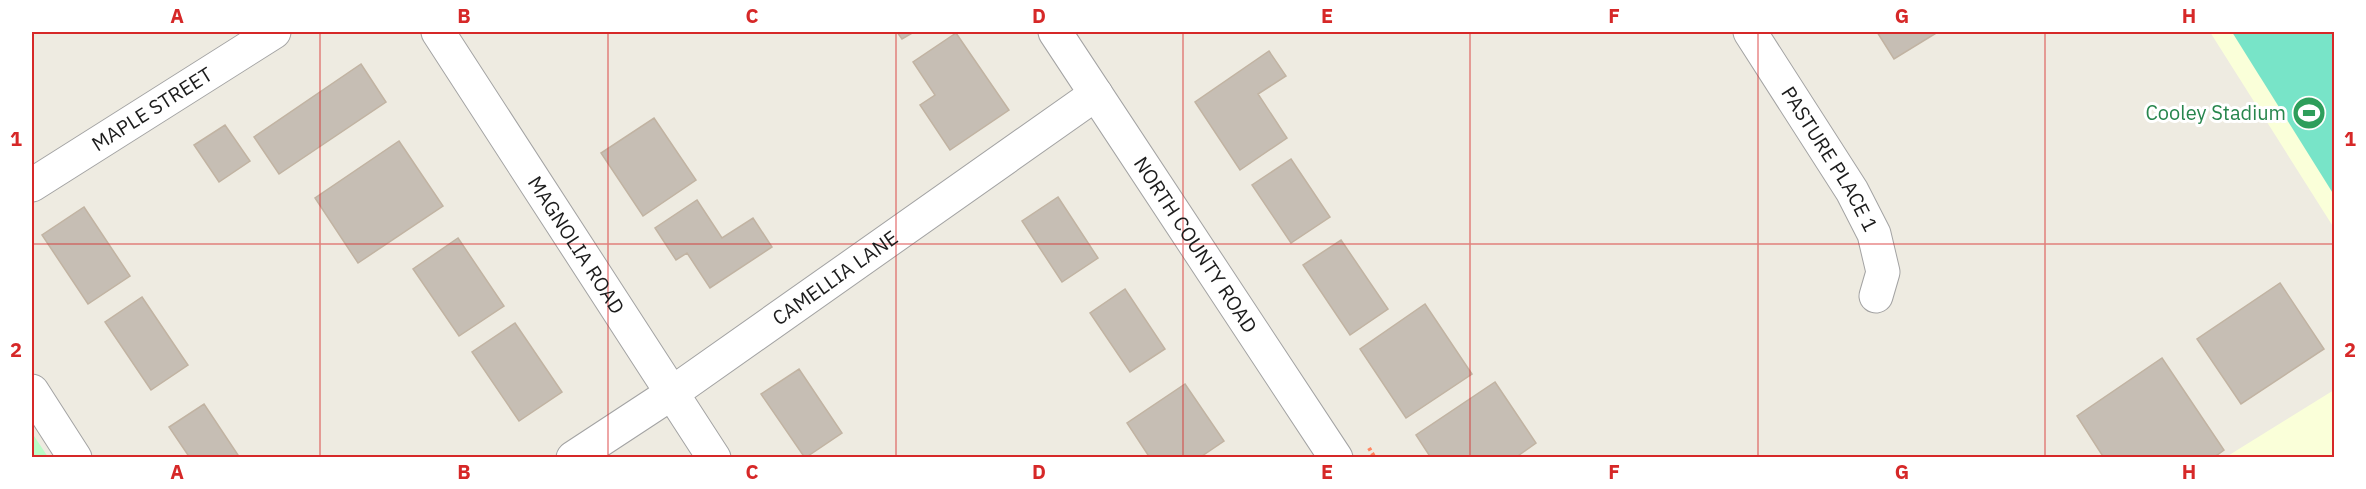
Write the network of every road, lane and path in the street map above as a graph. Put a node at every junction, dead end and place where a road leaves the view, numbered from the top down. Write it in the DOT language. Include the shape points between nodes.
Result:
graph roads {
  1 [pos="274,32"];
  2 [pos="438,32"];
  3 [pos="1055,32"];
  4 [pos="1750,32"];
  5 [pos="1096,94"];
  6 [pos="32,185"];
  7 [pos="1876,296"];
  8 [pos="32,391"];
  9 [pos="672,393"];
  10 [pos="75,458"];
  11 [pos="573,458"];
  12 [pos="714,458"];
  13 [pos="1336,458"];
  1 -- 6 [label="street, MAPLE STREET"];
  2 -- 9 [label="street, MAGNOLIA ROAD"];
  3 -- 5 [label="street, NORTH COUNTY ROAD"];
  4 -- 7 [label="street, PASTURE PLACE 1" via="1852,191 1874,234 1883,272"];
  5 -- 9 [label="street, CAMELLIA LANE"];
  5 -- 13 [label="street, NORTH COUNTY ROAD"];
  8 -- 10 [label="street"];
  9 -- 11 [label="street, CAMELLIA LANE"];
  9 -- 12 [label="street, MAGNOLIA ROAD"];
}
